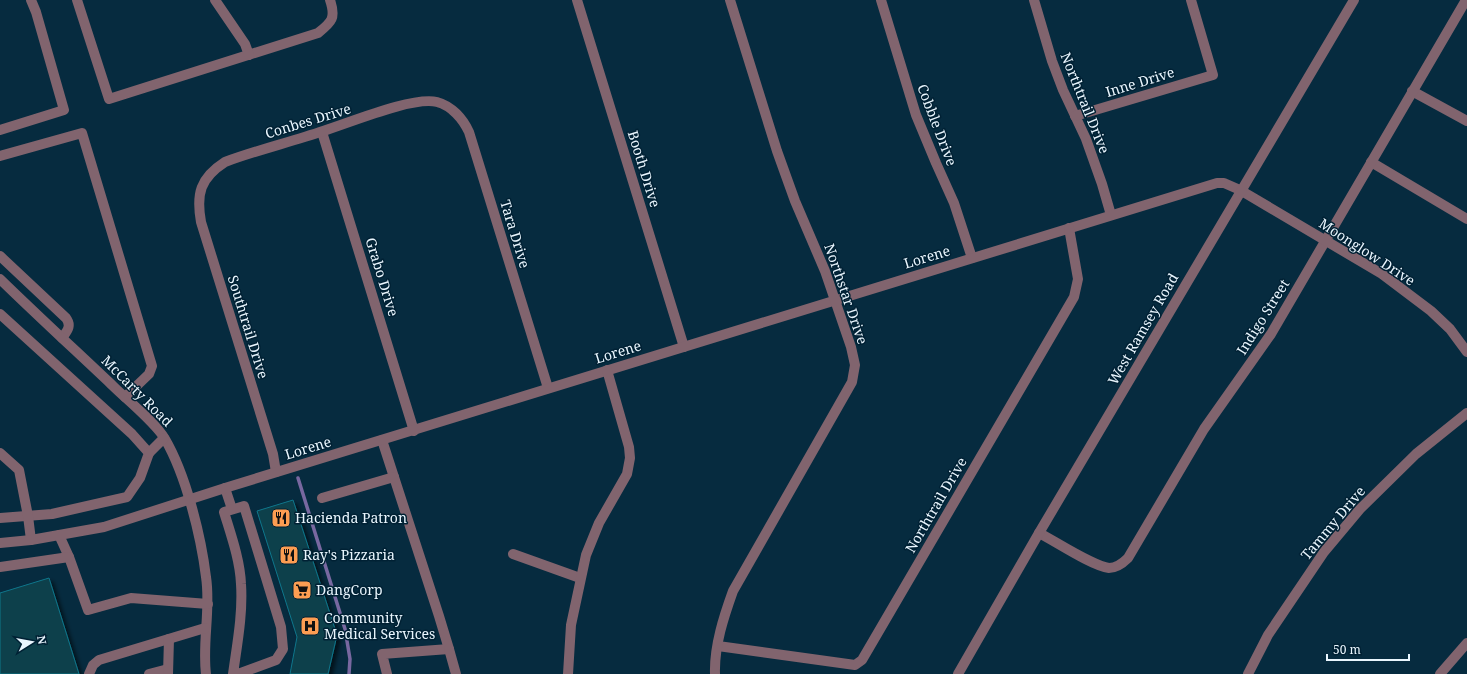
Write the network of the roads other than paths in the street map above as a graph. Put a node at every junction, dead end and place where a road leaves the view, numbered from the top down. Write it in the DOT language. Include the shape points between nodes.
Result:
graph roads {
  1 [pos="31,0"];
  2 [pos="77,0"];
  3 [pos="215,0"];
  4 [pos="330,0"];
  5 [pos="577,0"];
  6 [pos="730,0"];
  7 [pos="881,0"];
  8 [pos="1034,0"];
  9 [pos="1191,0"];
  10 [pos="1354,0"];
  11 [pos="1466,0"];
  12 [pos="249,56"];
  13 [pos="1412,91"];
  14 [pos="437,102"];
  15 [pos="1075,116"];
  16 [pos="1467,121"];
  17 [pos="0,130"];
  18 [pos="322,132"];
  19 [pos="0,156"];
  20 [pos="1371,162"];
  21 [pos="200,190"];
  22 [pos="1240,190"];
  23 [pos="1111,216"];
  24 [pos="1467,219"];
  25 [pos="1070,228"];
  26 [pos="1325,240"];
  27 [pos="0,256"];
  28 [pos="972,258"];
  29 [pos="0,279"];
  30 [pos="835,301"];
  31 [pos="0,314"];
  32 [pos="62,338"];
  33 [pos="684,347"];
  34 [pos="1467,352"];
  35 [pos="607,370"];
  36 [pos="548,388"];
  37 [pos="125,397"];
  38 [pos="1467,413"];
  39 [pos="414,430"];
  40 [pos="164,438"];
  41 [pos="382,440"];
  42 [pos="0,452"];
  43 [pos="149,453"];
  44 [pos="276,472"];
  45 [pos="394,477"];
  46 [pos="224,488"];
  47 [pos="322,498"];
  48 [pos="189,500"];
  49 [pos="232,510"];
  50 [pos="28,516"];
  51 [pos="0,518"];
  52 [pos="1039,532"];
  53 [pos="59,535"];
  54 [pos="31,540"];
  55 [pos="0,543"];
  56 [pos="513,554"];
  57 [pos="70,557"];
  58 [pos="0,567"];
  59 [pos="580,578"];
  60 [pos="208,604"];
  61 [pos="205,628"];
  62 [pos="169,639"];
  63 [pos="1467,642"];
  64 [pos="718,646"];
  65 [pos="449,648"];
  66 [pos="168,671"];
  67 [pos="89,674"];
  68 [pos="149,674"];
  69 [pos="206,674"];
  70 [pos="233,674"];
  71 [pos="238,674"];
  72 [pos="387,674"];
  73 [pos="456,674"];
  74 [pos="568,674"];
  75 [pos="716,674"];
  76 [pos="958,674"];
  77 [pos="1248,674"];
  78 [pos="1440,674"];
  1 -- 17 [label="street" via="64,110"];
  2 -- 12 [label="street" via="109,99"];
  3 -- 12 [label="street" via="245,44"];
  4 -- 12 [label="street" via="334,12 330,23 318,33"];
  5 -- 33 [label="street, Booth Drive"];
  6 -- 30 [label="street, Northstar Drive" via="777,151"];
  7 -- 28 [label="street, Cobble Drive" via="916,115 954,203"];
  8 -- 15 [label="street, Northtrail Drive" via="1052,61"];
  9 -- 15 [label="street, Inne Drive" via="1213,75"];
  10 -- 22 [label="street, West Ramsey Road"];
  11 -- 13 [label="street, Indigo Street"];
  13 -- 16 [label="street"];
  13 -- 20 [label="street, Indigo Street"];
  14 -- 18 [label="street, Conbes Drive" via="427,101 396,107"];
  14 -- 36 [label="street, Tara Drive" via="458,115 469,132"];
  15 -- 23 [label="street, Northtrail Drive" via="1102,184"];
  18 -- 21 [label="street, Conbes Drive" via="225,162 208,176"];
  18 -- 39 [label="street, Grabo Drive"];
  19 -- 37 [label="street" via="82,133 152,366 149,374"];
  20 -- 24 [label="street"];
  20 -- 26 [label="street, Indigo Street"];
  21 -- 44 [label="street, Southtrail Drive" via="198,206 201,222 273,454"];
  22 -- 23 [label="street, Lorene" via="1224,183 1217,183"];
  22 -- 26 [label="street, Moonglow Drive"];
  22 -- 52 [label="street, West Ramsey Road"];
  23 -- 25 [label="street, Lorene"];
  25 -- 28 [label="street, Lorene"];
  25 -- 64 [label="street, Northtrail Drive" via="1078,279 1074,297 862,660 856,665"];
  26 -- 34 [label="street, Moonglow Drive" via="1382,274 1431,311 1450,329"];
  26 -- 52 [label="street, Indigo Street" via="1271,334 1204,429 1128,558 1109,568 1092,562"];
  27 -- 32 [label="street" via="69,321 70,326"];
  28 -- 30 [label="street, Lorene"];
  29 -- 32 [label="street, McCarty Road"];
  30 -- 33 [label="street, Lorene"];
  30 -- 64 [label="street, Northstar Drive" via="855,365 852,382 733,591"];
  31 -- 43 [label="street" via="132,434"];
  32 -- 37 [label="street, McCarty Road"];
  33 -- 35 [label="street, Lorene"];
  35 -- 36 [label="street, Lorene"];
  35 -- 59 [label="street" via="629,447 628,474 599,523"];
  36 -- 39 [label="street, Lorene"];
  37 -- 40 [label="street, McCarty Road"];
  38 -- 77 [label="street, Tammy Drive" via="1416,454 1360,509 1324,552 1268,635"];
  39 -- 41 [label="street, Lorene"];
  40 -- 43 [label="street"];
  40 -- 48 [label="street, McCarty Road"];
  41 -- 44 [label="street, Lorene"];
  41 -- 45 [label="street"];
  42 -- 50 [label="street" via="19,470"];
  43 -- 50 [label="street" via="140,478 127,496 52,514"];
  44 -- 46 [label="street, Lorene"];
  45 -- 47 [label="street"];
  45 -- 65 [label="street"];
  46 -- 48 [label="street, Lorene"];
  46 -- 49 [label="street"];
  48 -- 53 [label="street, Lorene" via="104,527"];
  48 -- 60 [label="street, McCarty Road" via="202,549"];
  49 -- 70 [label="street" via="224,512 241,584 240,623"];
  49 -- 71 [label="street" via="244,506 281,627 283,649 276,660"];
  50 -- 51 [label="street"];
  50 -- 54 [label="street"];
  52 -- 76 [label="street, West Ramsey Road"];
  53 -- 54 [label="street, Lorene"];
  53 -- 57 [label="street"];
  54 -- 55 [label="street, Lorene"];
  56 -- 59 [label="street"];
  57 -- 58 [label="street"];
  57 -- 60 [label="street" via="88,610 131,598"];
  59 -- 74 [label="street" via="571,625"];
  60 -- 61 [label="street, McCarty Road"];
  61 -- 62 [label="street"];
  61 -- 69 [label="street, McCarty Road"];
  62 -- 66 [label="street"];
  62 -- 67 [label="street" via="99,660"];
  63 -- 78 [label="street"];
  64 -- 75 [label="street, Northstar Drive"];
  65 -- 72 [label="street" via="382,654"];
  65 -- 73 [label="street"];
  66 -- 68 [label="street"];
}
